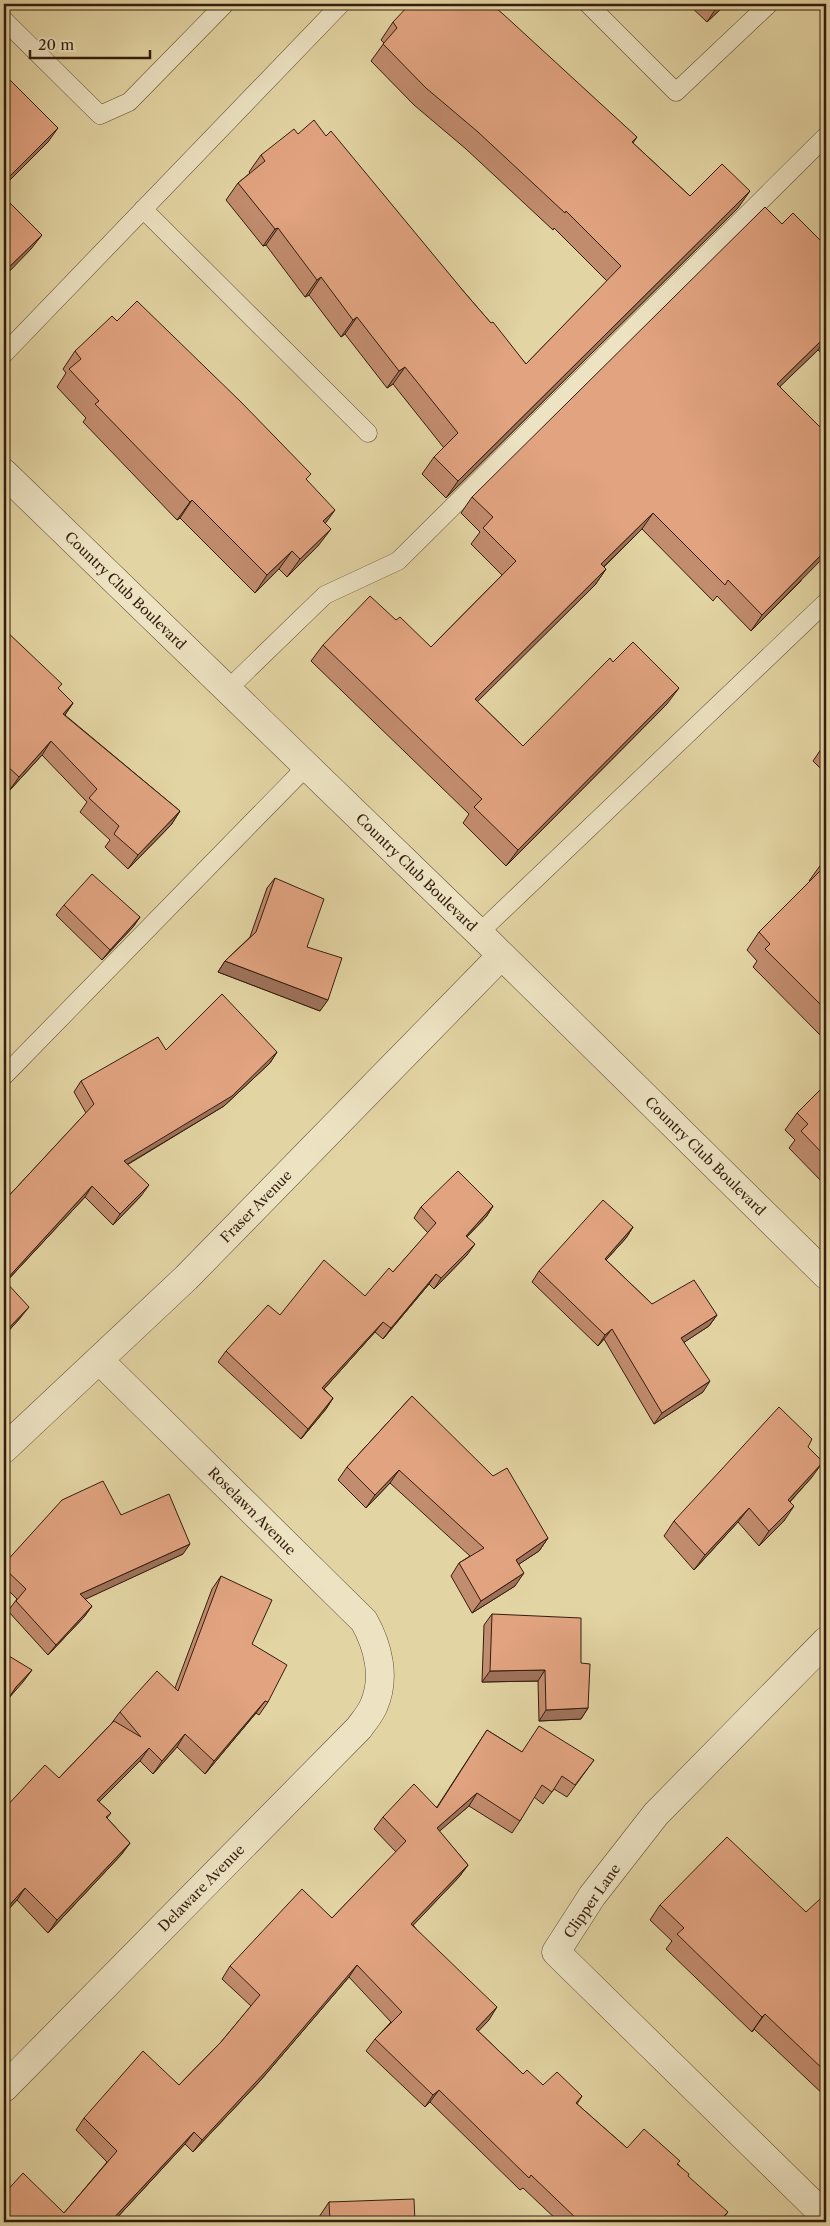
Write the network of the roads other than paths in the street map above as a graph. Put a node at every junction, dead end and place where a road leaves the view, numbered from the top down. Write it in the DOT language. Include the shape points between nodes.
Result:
graph roads {
  1 [pos="226,4"];
  2 [pos="341,4"];
  3 [pos="588,4"];
  4 [pos="769,4"];
  5 [pos="4,20"];
  6 [pos="826,136"];
  7 [pos="143,209"];
  8 [pos="4,354"];
  9 [pos="368,432"];
  10 [pos="4,472"];
  11 [pos="826,602"];
  12 [pos="228,689"];
  13 [pos="307,766"];
  14 [pos="479,934"];
  15 [pos="501,956"];
  16 [pos="4,1076"];
  17 [pos="826,1275"];
  18 [pos="99,1360"];
  19 [pos="4,1449"];
  20 [pos="826,1641"];
  21 [pos="380,1675"];
  22 [pos="4,2088"];
  23 [pos="826,2218"];
  1 -- 5 [label="lane" via="129,102 100,114"];
  2 -- 7 [label="lane"];
  3 -- 4 [label="lane" via="676,92"];
  6 -- 12 [label="lane" via="398,561 325,595"];
  7 -- 8 [label="lane"];
  7 -- 9 [label="lane"];
  10 -- 12 [label="street, Country Club Boulevard"];
  11 -- 14 [label="lane"];
  12 -- 13 [label="street, Country Club Boulevard"];
  13 -- 14 [label="street, Country Club Boulevard"];
  13 -- 16 [label="lane"];
  14 -- 15 [label="street, Country Club Boulevard"];
  15 -- 17 [label="street, Country Club Boulevard"];
  15 -- 18 [label="street, Fraser Avenue" via="186,1278"];
  18 -- 19 [label="street, Fraser Avenue"];
  18 -- 21 [label="street, Roselawn Avenue" via="364,1621 375,1640"];
  20 -- 23 [label="street, Clipper Lane" via="656,1814 592,1896 556,1952"];
  21 -- 22 [label="street, Delaware Avenue" via="374,1705 359,1728"];
}
